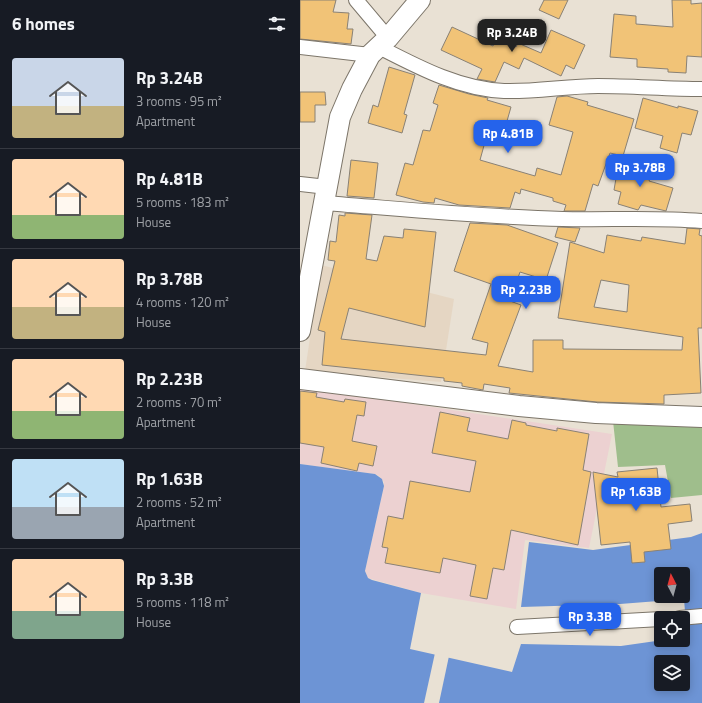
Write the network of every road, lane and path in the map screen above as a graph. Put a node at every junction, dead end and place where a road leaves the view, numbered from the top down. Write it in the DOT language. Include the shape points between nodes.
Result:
graph roads {
  1 [pos="356,0"];
  2 [pos="420,0"];
  3 [pos="379,46"];
  4 [pos="300,47"];
  5 [pos="702,89"];
  6 [pos="300,184"];
  7 [pos="325,195"];
  8 [pos="702,221"];
  9 [pos="300,331"];
  10 [pos="300,380"];
  11 [pos="702,417"];
  12 [pos="702,616"];
  13 [pos="690,617"];
  14 [pos="654,619"];
  15 [pos="517,627"];
  1 -- 3 [label="street"];
  2 -- 3 [label="main road"];
  3 -- 4 [label="street"];
  3 -- 5 [label="street" via="417,67 487,89 513,91 597,86"];
  3 -- 7 [label="main road" via="352,89 340,117"];
  6 -- 7 [label="street"];
  7 -- 8 [label="street" via="524,217"];
  7 -- 9 [label="main road"];
  10 -- 11 [label="main road" via="519,406 596,413"];
  12 -- 13 [label="street"];
  14 -- 15 [label="street"];
}
